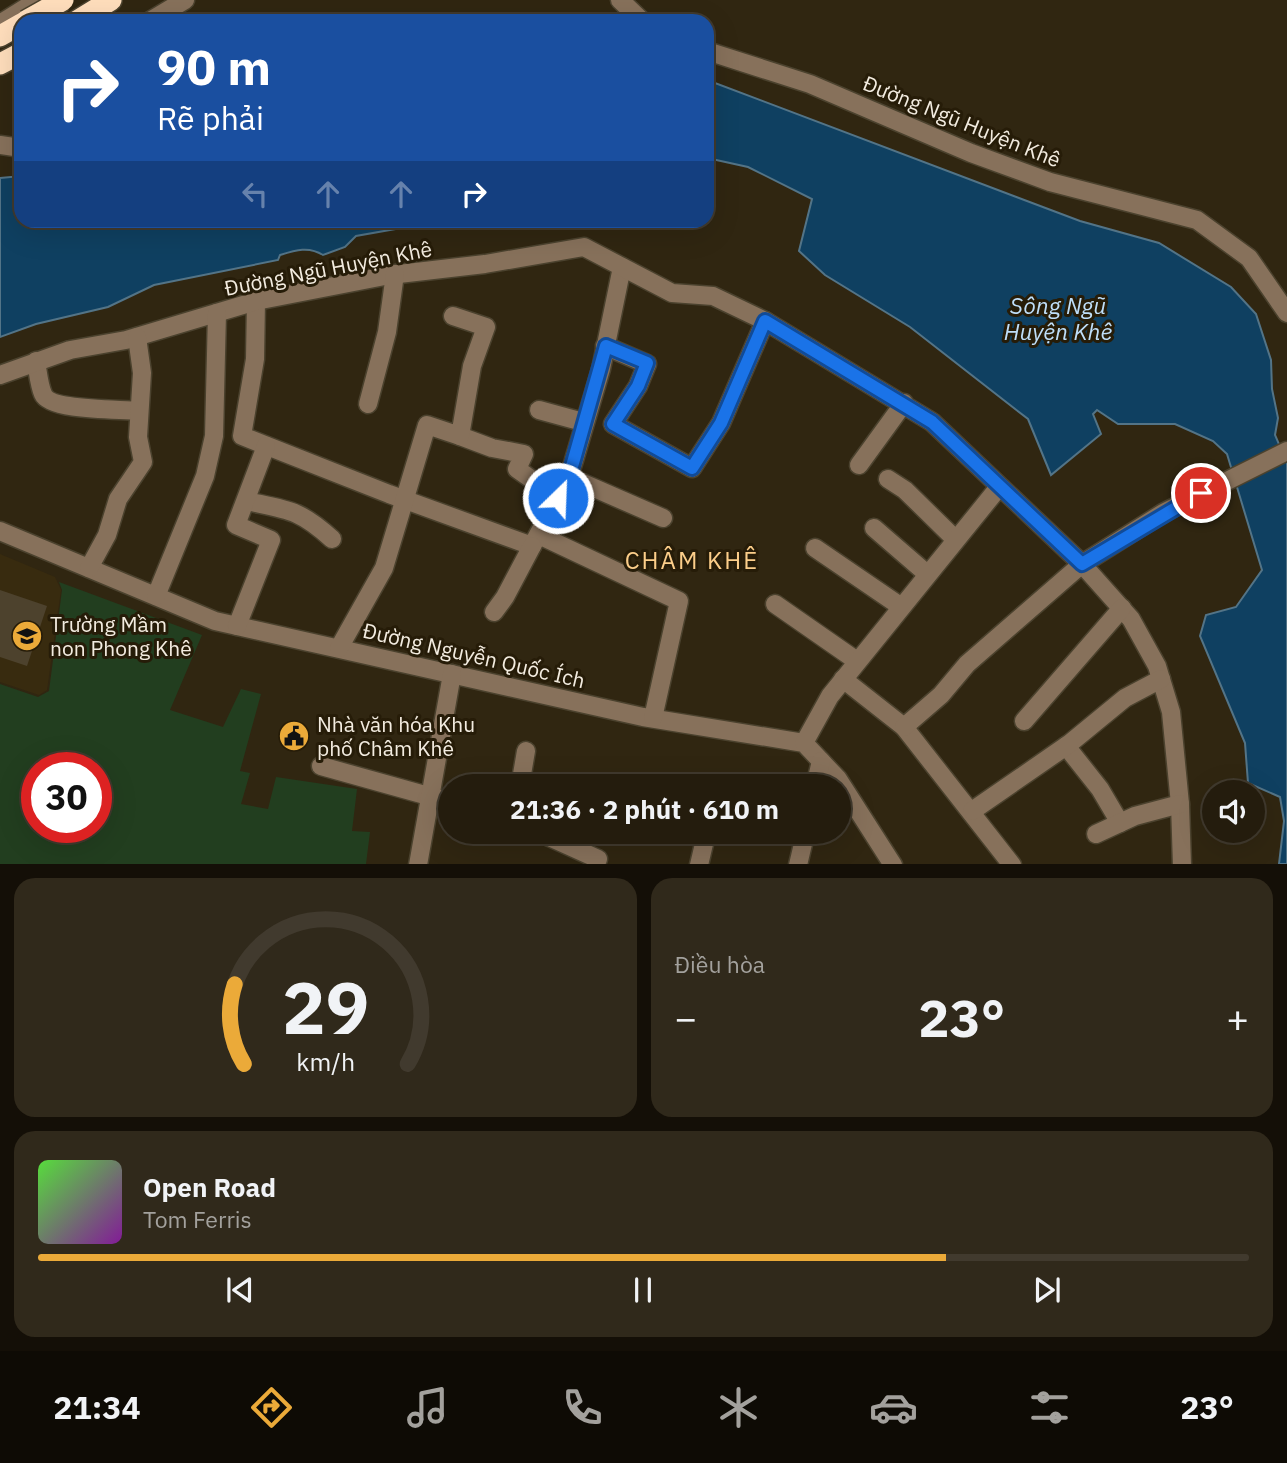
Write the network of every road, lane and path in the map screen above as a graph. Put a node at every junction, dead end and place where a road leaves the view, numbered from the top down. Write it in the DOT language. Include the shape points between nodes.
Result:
graph roads {
  1 [pos="38,0"];
  2 [pos="62,0"];
  3 [pos="111,0"];
  4 [pos="185,0"];
  5 [pos="620,0"];
  6 [pos="16,14"];
  7 [pos="38,14"];
  8 [pos="89,14"];
  9 [pos="162,14"];
  10 [pos="635,14"];
  11 [pos="714,53"];
  12 [pos="622,267"];
  13 [pos="395,274"];
  14 [pos="256,301"];
  15 [pos="217,313"];
  16 [pos="1287,313"];
  17 [pos="453,316"];
  18 [pos="765,321"];
  19 [pos="137,337"];
  20 [pos="606,346"];
  21 [pos="36,361"];
  22 [pos="0,375"];
  23 [pos="904,403"];
  24 [pos="369,404"];
  25 [pos="539,410"];
  26 [pos="138,411"];
  27 [pos="583,422"];
  28 [pos="460,436"];
  29 [pos="267,446"];
  30 [pos="1287,451"];
  31 [pos="859,465"];
  32 [pos="569,477"];
  33 [pos="888,479"];
  34 [pos="999,486"];
  35 [pos="558,498"];
  36 [pos="246,500"];
  37 [pos="405,500"];
  38 [pos="663,518"];
  39 [pos="874,528"];
  40 [pos="0,531"];
  41 [pos="955,539"];
  42 [pos="332,540"];
  43 [pos="536,541"];
  44 [pos="815,548"];
  45 [pos="1082,564"];
  46 [pos="89,568"];
  47 [pos="926,573"];
  48 [pos="156,596"];
  49 [pos="775,604"];
  50 [pos="900,606"];
  51 [pos="1122,608"];
  52 [pos="494,612"];
  53 [pos="237,626"];
  54 [pos="339,648"];
  55 [pos="857,660"];
  56 [pos="452,674"];
  57 [pos="843,679"];
  58 [pos="1161,679"];
  59 [pos="653,718"];
  60 [pos="1024,721"];
  61 [pos="904,727"];
  62 [pos="804,743"];
  63 [pos="1066,746"];
  64 [pos="526,751"];
  65 [pos="821,761"];
  66 [pos="321,766"];
  67 [pos="522,774"];
  68 [pos="818,774"];
  69 [pos="429,796"];
  70 [pos="438,799"];
  71 [pos="1180,804"];
  72 [pos="972,811"];
  73 [pos="1120,823"];
  74 [pos="1096,834"];
  75 [pos="565,844"];
  76 [pos="704,844"];
  77 [pos="803,844"];
  78 [pos="598,859"];
  79 [pos="418,864"];
  80 [pos="699,864"];
  81 [pos="798,864"];
  82 [pos="893,864"];
  83 [pos="1012,864"];
  84 [pos="1182,864"];
  1 -- 6 [label="street"];
  2 -- 7 [label="highway, bridge"];
  3 -- 8 [label="highway"];
  4 -- 9 [label="street"];
  5 -- 10 [label="street"];
  11 -- 16 [label="street, Đường Ngũ Huyện Khê" via="810,84 1050,182 1197,220 1249,258"];
  12 -- 13 [label="street, Đường Ngũ Huyện Khê" via="584,247"];
  12 -- 18 [label="street, Đường Ngũ Huyện Khê" via="672,293 713,296"];
  12 -- 20 [label="street"];
  13 -- 14 [label="street, Đường Ngũ Huyện Khê"];
  13 -- 24 [label="street" via="387,332"];
  14 -- 15 [label="street, Đường Ngũ Huyện Khê"];
  14 -- 29 [label="street" via="255,359 242,436"];
  15 -- 19 [label="street, Đường Ngũ Huyện Khê"];
  15 -- 48 [label="street" via="214,436 205,476"];
  17 -- 28 [label="street" via="486,327 472,366"];
  18 -- 20 [label="street" via="721,423 692,468 613,424 647,363"];
  18 -- 23 [label="street, Đường Ngũ Huyện Khê"];
  19 -- 21 [label="street, Đường Ngũ Huyện Khê"];
  19 -- 26 [label="street" via="142,373"];
  20 -- 27 [label="street"];
  21 -- 22 [label="street, Đường Ngũ Huyện Khê"];
  21 -- 26 [label="street" via="43,396 50,402"];
  23 -- 31 [label="street"];
  23 -- 34 [label="street, Đường Ngũ Huyện Khê" via="932,422"];
  25 -- 27 [label="street"];
  26 -- 46 [label="street" via="143,462 118,499 107,535"];
  27 -- 32 [label="street"];
  28 -- 35 [label="street" via="524,454 517,469"];
  28 -- 37 [label="street" via="427,425"];
  29 -- 36 [label="street"];
  29 -- 37 [label="street"];
  30 -- 45 [label="street" via="1201,493"];
  32 -- 35 [label="street"];
  32 -- 38 [label="street"];
  33 -- 41 [label="street"];
  34 -- 41 [label="street"];
  34 -- 45 [label="street, Đường Ngũ Huyện Khê"];
  35 -- 43 [label="street"];
  36 -- 42 [label="street" via="293,510 311,519"];
  36 -- 53 [label="street" via="236,525 271,540"];
  37 -- 43 [label="street"];
  37 -- 54 [label="street" via="384,568"];
  39 -- 47 [label="street"];
  40 -- 46 [label="street, Đường Nguyễn Quốc Ích"];
  41 -- 47 [label="street"];
  43 -- 52 [label="street"];
  43 -- 59 [label="street" via="680,601"];
  44 -- 50 [label="street"];
  45 -- 51 [label="street, Đường Ngũ Huyện Khê"];
  45 -- 61 [label="street" via="967,664 942,695"];
  46 -- 48 [label="street, Đường Nguyễn Quốc Ích"];
  47 -- 50 [label="street"];
  48 -- 53 [label="street, Đường Nguyễn Quốc Ích"];
  49 -- 55 [label="street"];
  50 -- 55 [label="street"];
  51 -- 58 [label="street, Đường Ngũ Huyện Khê"];
  51 -- 60 [label="street"];
  53 -- 54 [label="street, Đường Nguyễn Quốc Ích"];
  54 -- 56 [label="street, Đường Nguyễn Quốc Ích"];
  55 -- 57 [label="street"];
  56 -- 59 [label="street, Đường Nguyễn Quốc Ích"];
  56 -- 69 [label="street"];
  57 -- 61 [label="street"];
  57 -- 62 [label="street"];
  58 -- 63 [label="street" via="1125,698"];
  58 -- 71 [label="street, Đường Ngũ Huyện Khê" via="1171,712"];
  59 -- 62 [label="street, Đường Nguyễn Quốc Ích"];
  61 -- 72 [label="street"];
  62 -- 65 [label="street"];
  63 -- 72 [label="street"];
  63 -- 73 [label="street"];
  64 -- 67 [label="street"];
  65 -- 68 [label="street"];
  65 -- 82 [label="street" via="838,779"];
  66 -- 69 [label="street"];
  69 -- 70 [label="street"];
  69 -- 79 [label="street"];
  71 -- 73 [label="street"];
  71 -- 84 [label="street, Đường Ngũ Huyện Khê"];
  72 -- 83 [label="street"];
  73 -- 74 [label="street"];
  75 -- 78 [label="street"];
  76 -- 80 [label="street"];
  77 -- 81 [label="street"];
}
